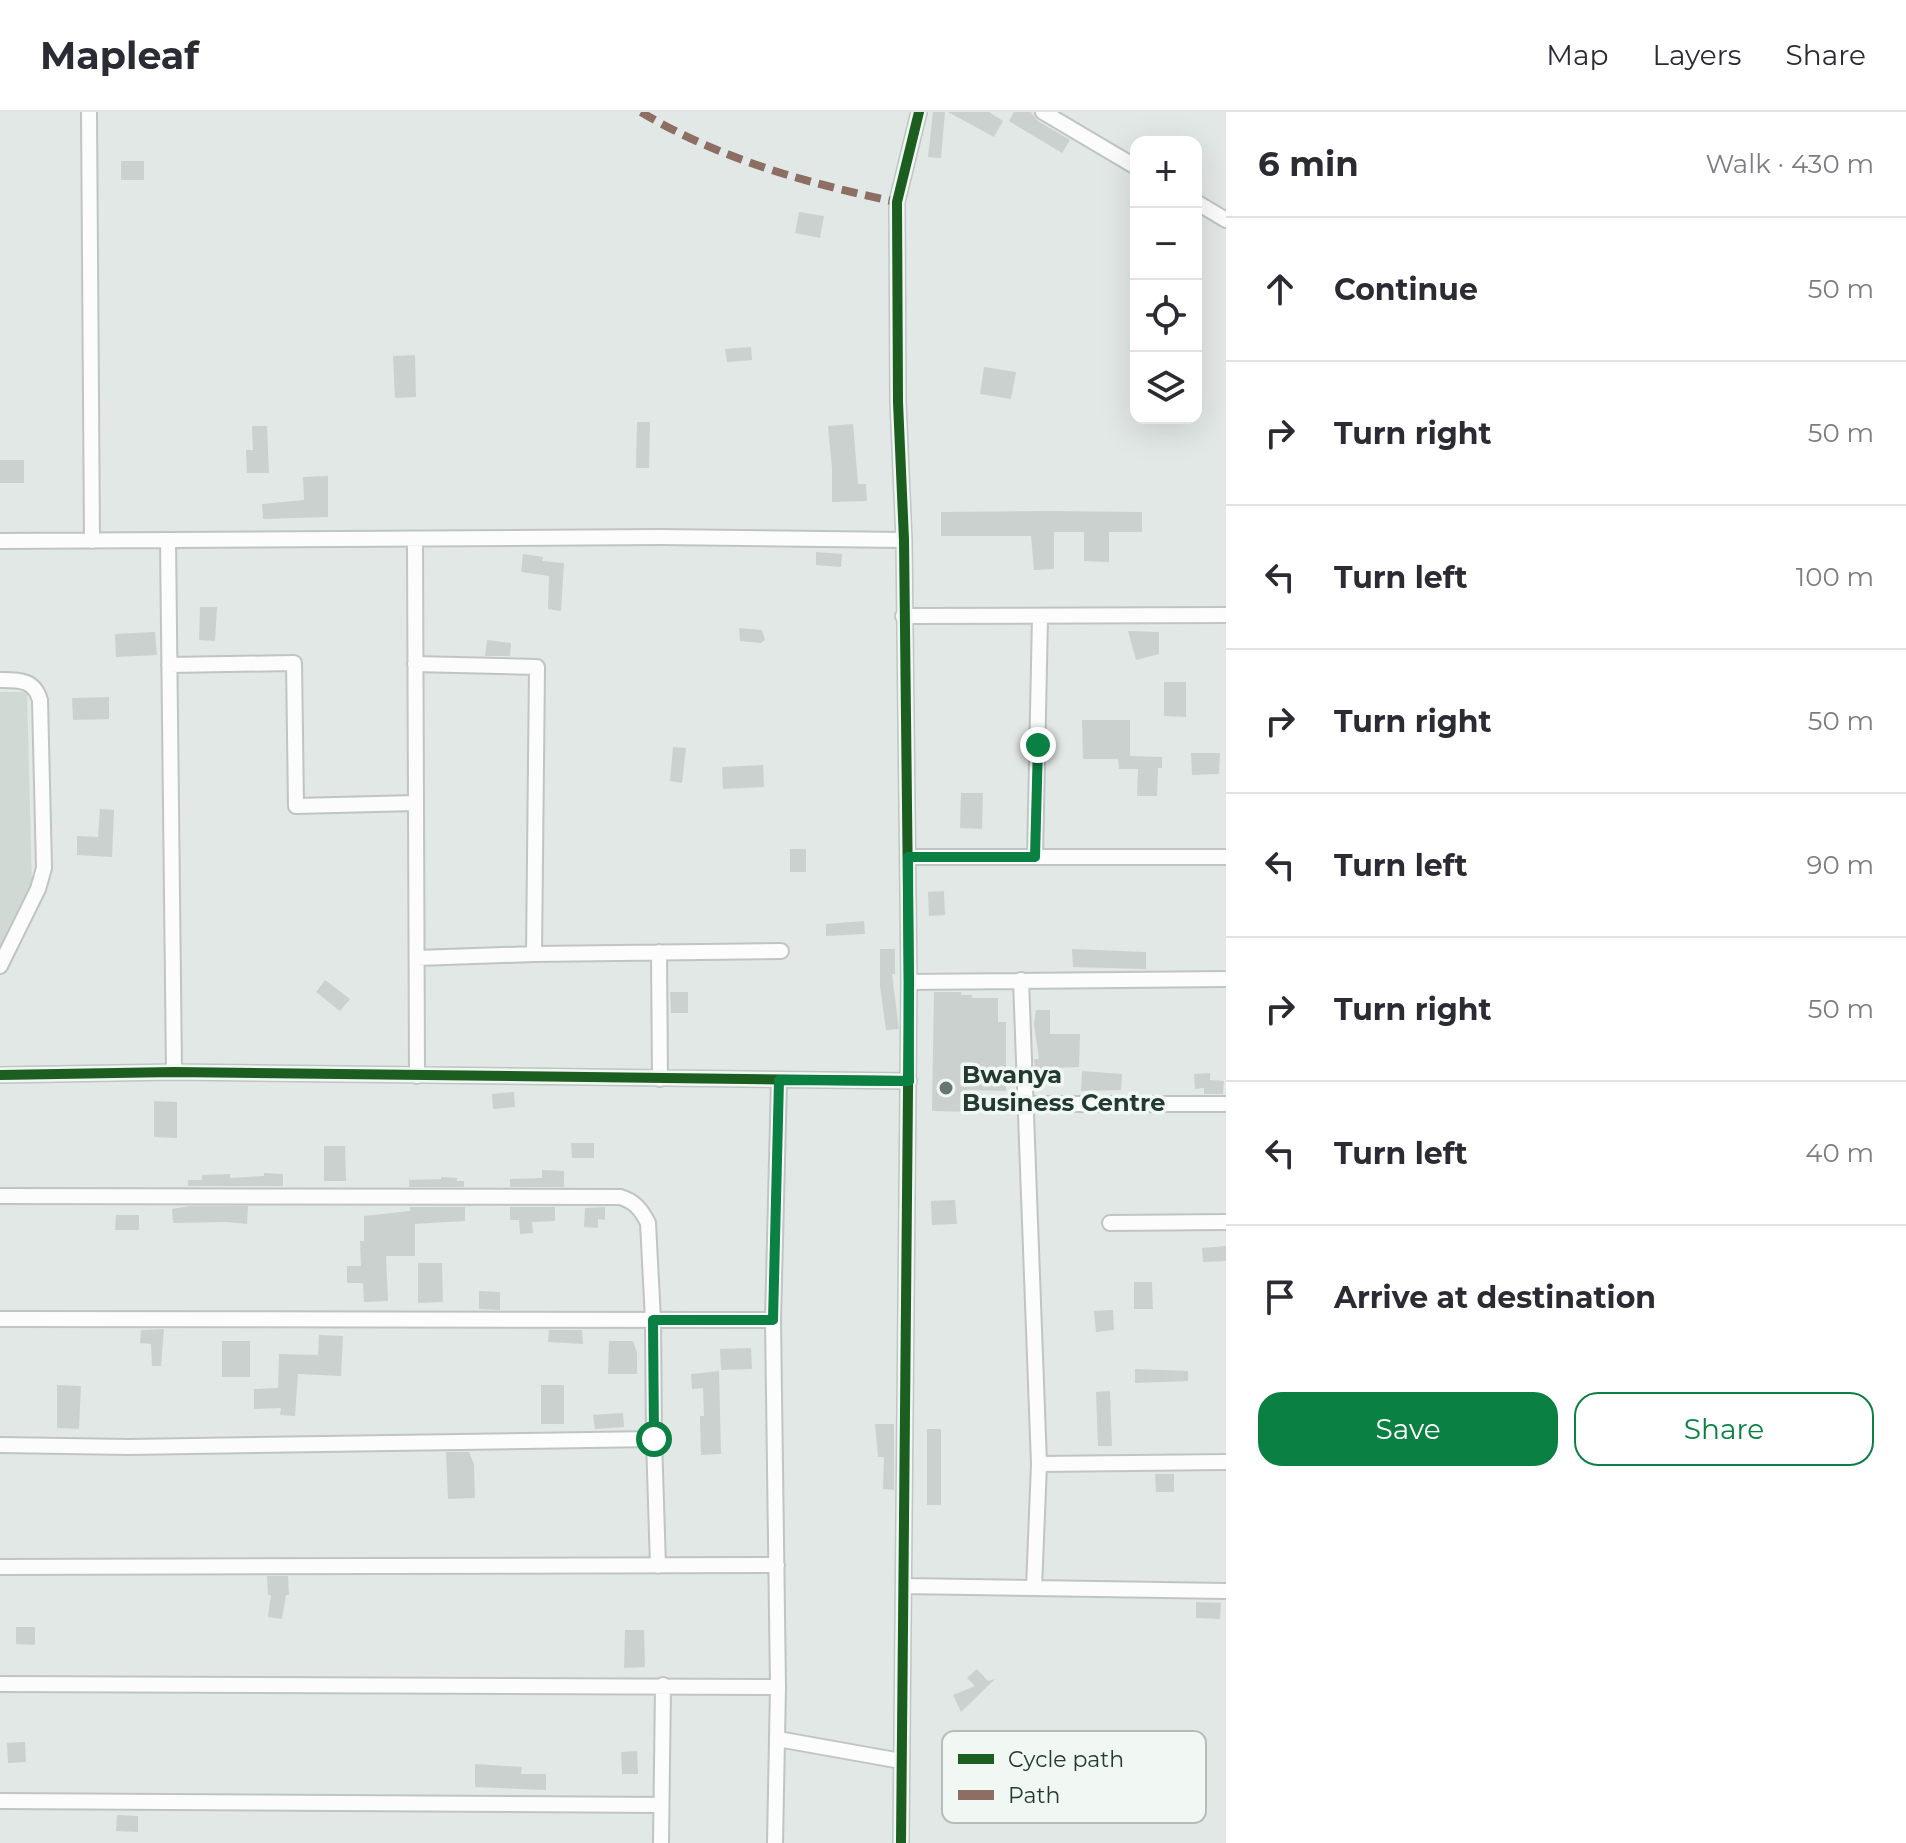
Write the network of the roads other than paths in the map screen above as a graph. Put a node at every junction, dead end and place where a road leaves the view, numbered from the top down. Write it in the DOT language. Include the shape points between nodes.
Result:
graph roads {
  1 [pos="89,112"];
  2 [pos="919,112"];
  3 [pos="1043,112"];
  4 [pos="1130,163"];
  5 [pos="1202,206"];
  6 [pos="1226,220"];
  7 [pos="415,539"];
  8 [pos="168,540"];
  9 [pos="904,540"];
  10 [pos="0,541"];
  11 [pos="92,541"];
  12 [pos="1226,615"];
  13 [pos="903,616"];
  14 [pos="1040,617"];
  15 [pos="415,664"];
  16 [pos="169,665"];
  17 [pos="0,680"];
  18 [pos="416,803"];
  19 [pos="908,857"];
  20 [pos="1035,857"];
  21 [pos="1226,857"];
  22 [pos="781,951"];
  23 [pos="659,952"];
  24 [pos="534,954"];
  25 [pos="417,958"];
  26 [pos="0,966"];
  27 [pos="1226,979"];
  28 [pos="1021,980"];
  29 [pos="909,982"];
  30 [pos="174,1072"];
  31 [pos="0,1075"];
  32 [pos="417,1076"];
  33 [pos="660,1079"];
  34 [pos="779,1080"];
  35 [pos="909,1081"];
  36 [pos="1026,1104"];
  37 [pos="1226,1104"];
  38 [pos="0,1196"];
  39 [pos="1226,1222"];
  40 [pos="1110,1223"];
  41 [pos="0,1319"];
  42 [pos="653,1320"];
  43 [pos="773,1320"];
  44 [pos="654,1439"];
  45 [pos="0,1445"];
  46 [pos="1226,1462"];
  47 [pos="1039,1464"];
  48 [pos="777,1565"];
  49 [pos="658,1566"];
  50 [pos="0,1567"];
  51 [pos="904,1586"];
  52 [pos="1034,1588"];
  53 [pos="1226,1591"];
  54 [pos="0,1684"];
  55 [pos="663,1685"];
  56 [pos="778,1687"];
  57 [pos="778,1739"];
  58 [pos="901,1761"];
  59 [pos="0,1801"];
  60 [pos="661,1805"];
  61 [pos="661,1843"];
  62 [pos="775,1843"];
  63 [pos="901,1843"];
  1 -- 11 [label="street"];
  2 -- 9 [label="street" via="897,202"];
  3 -- 4 [label="street"];
  5 -- 6 [label="street"];
  7 -- 8 [label="street"];
  7 -- 9 [label="street"];
  7 -- 15 [label="street"];
  8 -- 11 [label="street"];
  8 -- 16 [label="street"];
  9 -- 13 [label="street"];
  10 -- 11 [label="street"];
  12 -- 14 [label="street"];
  13 -- 14 [label="street"];
  13 -- 19 [label="street"];
  14 -- 20 [label="street"];
  15 -- 18 [label="street"];
  15 -- 24 [label="street" via="537,667"];
  16 -- 18 [label="street" via="294,663 296,806"];
  16 -- 30 [label="street"];
  17 -- 26 [label="street" via="27,682 38,692 45,861 38,889"];
  18 -- 25 [label="street"];
  19 -- 20 [label="street"];
  19 -- 29 [label="street"];
  20 -- 21 [label="street"];
  22 -- 23 [label="street"];
  23 -- 24 [label="street"];
  23 -- 33 [label="street"];
  24 -- 25 [label="street"];
  25 -- 32 [label="street"];
  27 -- 28 [label="street"];
  28 -- 29 [label="street"];
  28 -- 36 [label="street"];
  29 -- 35 [label="street"];
  30 -- 31 [label="street"];
  30 -- 32 [label="street"];
  32 -- 33 [label="street"];
  33 -- 34 [label="street"];
  34 -- 35 [label="street"];
  34 -- 43 [label="street"];
  35 -- 51 [label="street"];
  36 -- 37 [label="street"];
  36 -- 47 [label="street"];
  38 -- 42 [label="street" via="620,1197 637,1205 648,1223"];
  39 -- 40 [label="street"];
  41 -- 42 [label="street"];
  42 -- 43 [label="street"];
  42 -- 44 [label="street"];
  43 -- 48 [label="street"];
  44 -- 45 [label="street"];
  44 -- 49 [label="street"];
  46 -- 47 [label="street"];
  47 -- 52 [label="street"];
  48 -- 49 [label="street"];
  48 -- 56 [label="street"];
  49 -- 50 [label="street"];
  51 -- 52 [label="street"];
  51 -- 58 [label="street"];
  52 -- 53 [label="street"];
  54 -- 55 [label="street"];
  55 -- 56 [label="street"];
  55 -- 60 [label="street"];
  56 -- 57 [label="street"];
  57 -- 58 [label="street"];
  57 -- 62 [label="street"];
  58 -- 63 [label="street"];
  59 -- 60 [label="street"];
  60 -- 61 [label="street"];
}
